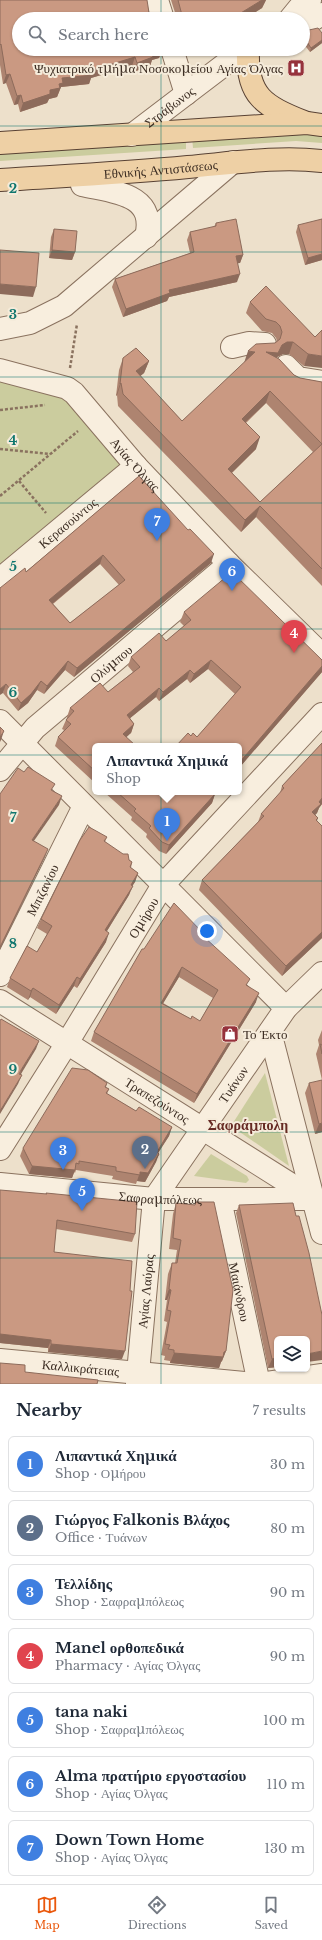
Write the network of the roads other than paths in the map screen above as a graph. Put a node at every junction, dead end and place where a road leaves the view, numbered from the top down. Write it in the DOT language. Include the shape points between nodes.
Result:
graph roads {
  1 [pos="157,0"];
  2 [pos="310,0"];
  3 [pos="161,12"];
  4 [pos="296,12"];
  5 [pos="322,14"];
  6 [pos="310,21"];
  7 [pos="174,56"];
  8 [pos="236,56"];
  9 [pos="248,56"];
  10 [pos="186,94"];
  11 [pos="315,124"];
  12 [pos="132,135"];
  13 [pos="0,143"];
  14 [pos="322,161"];
  15 [pos="232,162"];
  16 [pos="0,180"];
  17 [pos="82,186"];
  18 [pos="146,237"];
  19 [pos="0,329"];
  20 [pos="265,344"];
  21 [pos="232,347"];
  22 [pos="286,366"];
  23 [pos="0,370"];
  24 [pos="322,382"];
  25 [pos="136,466"];
  26 [pos="229,564"];
  27 [pos="0,580"];
  28 [pos="322,655"];
  29 [pos="322,714"];
  30 [pos="0,721"];
  31 [pos="22,743"];
  32 [pos="0,770"];
  33 [pos="84,806"];
  34 [pos="163,886"];
  35 [pos="322,973"];
  36 [pos="0,975"];
  37 [pos="0,1001"];
  38 [pos="286,1008"];
  39 [pos="270,1032"];
  40 [pos="67,1044"];
  41 [pos="203,1129"];
  42 [pos="0,1149"];
  43 [pos="0,1184"];
  44 [pos="318,1198"];
  45 [pos="154,1199"];
  46 [pos="220,1199"];
  47 [pos="322,1233"];
  48 [pos="0,1360"];
  49 [pos="322,1375"];
  50 [pos="137,1379"];
  51 [pos="258,1384"];
  1 -- 3 [label="street"];
  2 -- 4 [label="street"];
  5 -- 6 [label="street"];
  7 -- 10 [label="street"];
  8 -- 10 [label="street, Στράβωνος"];
  9 -- 11 [label="main road" via="251,83 264,101 284,114"];
  10 -- 12 [label="street, Στράβωνος"];
  11 -- 12 [label="main road"];
  12 -- 13 [label="main road"];
  14 -- 15 [label="main road, Εθνικής Αντιστάσεως" via="306,159"];
  15 -- 16 [label="main road, Εθνικής Αντιστάσεως"];
  15 -- 18 [label="street"];
  17 -- 18 [label="street" via="132,198 147,212"];
  18 -- 19 [label="street" via="64,306 30,323"];
  20 -- 21 [label="street" via="249,343"];
  22 -- 24 [label="street" via="298,378"];
  23 -- 25 [label="street, Αγίας Όλγας" via="70,391"];
  25 -- 26 [label="street, Αγίας Όλγας"];
  25 -- 27 [label="street, Κερασούντος"];
  26 -- 28 [label="street, Αγίας Όλγας"];
  26 -- 31 [label="street, Ολύμπου" via="35,728"];
  29 -- 34 [label="street, Ομήρου"];
  30 -- 31 [label="street"];
  31 -- 32 [label="street, Ολύμπου"];
  31 -- 33 [label="street"];
  33 -- 34 [label="street"];
  33 -- 36 [label="street, Μπιζανίου"];
  34 -- 38 [label="street"];
  34 -- 40 [label="street, Ομήρου"];
  35 -- 38 [label="street, Τυάνων"];
  37 -- 40 [label="street, Τραπεζούντος"];
  38 -- 39 [label="street, Τυάνων"];
  39 -- 41 [label="street, Τυάνων"];
  39 -- 44 [label="street"];
  40 -- 41 [label="street, Τραπεζούντος"];
  40 -- 42 [label="street, Ομήρου"];
  41 -- 44 [label="street, Τραπεζούντος"];
  41 -- 45 [label="street, Τυάνων"];
  43 -- 45 [label="street, Σαφραμπόλεως"];
  44 -- 46 [label="street, Σαφραμπόλεως"];
  44 -- 47 [label="street"];
  45 -- 46 [label="street, Σαφραμπόλεως"];
  45 -- 50 [label="street, Αγίας Λαύρας"];
  46 -- 51 [label="street, Μαιάνδρου"];
  48 -- 50 [label="street, Καλλικράτειας"];
  49 -- 51 [label="street, Καλλικράτειας"];
  50 -- 51 [label="street, Καλλικράτειας"];
}
